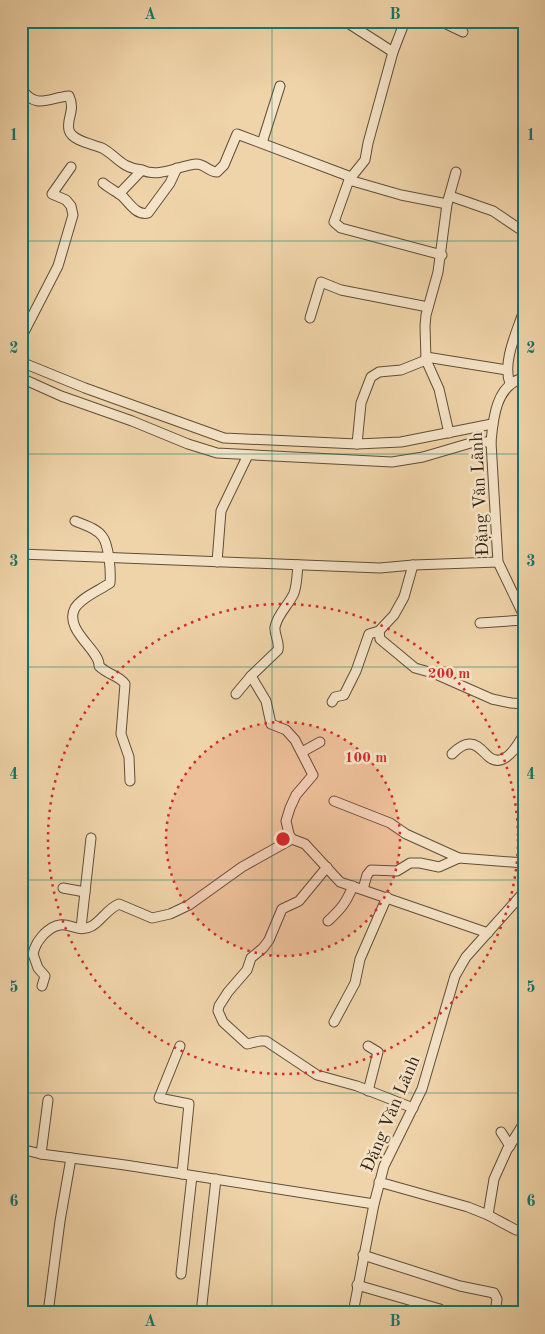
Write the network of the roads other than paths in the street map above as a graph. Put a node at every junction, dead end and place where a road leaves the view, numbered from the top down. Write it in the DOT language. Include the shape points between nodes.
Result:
graph roads {
  1 [pos="347,21"];
  2 [pos="405,21"];
  3 [pos="440,21"];
  4 [pos="463,32"];
  5 [pos="393,52"];
  6 [pos="280,86"];
  7 [pos="21,88"];
  8 [pos="262,143"];
  9 [pos="71,167"];
  10 [pos="177,168"];
  11 [pos="142,170"];
  12 [pos="456,172"];
  13 [pos="350,178"];
  14 [pos="103,183"];
  15 [pos="119,194"];
  16 [pos="449,200"];
  17 [pos="524,232"];
  18 [pos="442,254"];
  19 [pos="428,307"];
  20 [pos="524,310"];
  21 [pos="310,318"];
  22 [pos="21,338"];
  23 [pos="426,359"];
  24 [pos="21,362"];
  25 [pos="507,370"];
  26 [pos="21,378"];
  27 [pos="524,378"];
  28 [pos="510,384"];
  29 [pos="492,424"];
  30 [pos="449,433"];
  31 [pos="224,438"];
  32 [pos="491,442"];
  33 [pos="357,444"];
  34 [pos="223,454"];
  35 [pos="248,455"];
  36 [pos="75,521"];
  37 [pos="21,554"];
  38 [pos="109,558"];
  39 [pos="217,562"];
  40 [pos="498,562"];
  41 [pos="298,565"];
  42 [pos="413,565"];
  43 [pos="524,616"];
  44 [pos="524,620"];
  45 [pos="480,623"];
  46 [pos="380,631"];
  47 [pos="251,676"];
  48 [pos="236,694"];
  49 [pos="332,702"];
  50 [pos="524,704"];
  51 [pos="524,734"];
  52 [pos="320,742"];
  53 [pos="302,752"];
  54 [pos="452,754"];
  55 [pos="130,781"];
  56 [pos="334,801"];
  57 [pos="91,838"];
  58 [pos="292,839"];
  59 [pos="459,858"];
  60 [pos="524,863"];
  61 [pos="327,868"];
  62 [pos="353,886"];
  63 [pos="63,888"];
  64 [pos="363,889"];
  65 [pos="85,892"];
  66 [pos="524,893"];
  67 [pos="387,897"];
  68 [pos="328,921"];
  69 [pos="81,928"];
  70 [pos="488,933"];
  71 [pos="42,986"];
  72 [pos="334,1022"];
  73 [pos="180,1046"];
  74 [pos="368,1046"];
  75 [pos="368,1091"];
  76 [pos="48,1100"];
  77 [pos="413,1108"];
  78 [pos="524,1123"];
  79 [pos="501,1132"];
  80 [pos="510,1146"];
  81 [pos="21,1149"];
  82 [pos="41,1154"];
  83 [pos="71,1158"];
  84 [pos="182,1174"];
  85 [pos="192,1176"];
  86 [pos="216,1179"];
  87 [pos="379,1182"];
  88 [pos="374,1204"];
  89 [pos="488,1215"];
  90 [pos="524,1230"];
  91 [pos="363,1255"];
  92 [pos="181,1274"];
  93 [pos="357,1285"];
  94 [pos="440,1309"];
  95 [pos="48,1313"];
  96 [pos="202,1313"];
  97 [pos="352,1313"];
  98 [pos="495,1313"];
  1 -- 5 [label="street"];
  2 -- 5 [label="street"];
  3 -- 4 [label="street"];
  5 -- 13 [label="street" via="365,160"];
  6 -- 8 [label="street"];
  7 -- 11 [label="street" via="36,101 68,96 72,112 68,128 71,135 104,149 130,168"];
  8 -- 10 [label="street" via="237,134 224,165 217,172 201,164"];
  8 -- 13 [label="street"];
  9 -- 22 [label="street" via="52,194 72,206 73,215 58,266"];
  10 -- 11 [label="street" via="153,172"];
  10 -- 15 [label="street" via="148,213 138,212"];
  11 -- 15 [label="street"];
  12 -- 16 [label="street"];
  13 -- 16 [label="street" via="392,193"];
  13 -- 18 [label="street" via="335,218 336,226"];
  14 -- 15 [label="street"];
  16 -- 17 [label="street" via="493,211"];
  16 -- 18 [label="street"];
  18 -- 19 [label="street"];
  19 -- 21 [label="street" via="341,290 321,282"];
  19 -- 23 [label="street"];
  20 -- 25 [label="street"];
  23 -- 25 [label="street"];
  23 -- 30 [label="street" via="439,389"];
  23 -- 33 [label="street" via="401,370 378,372 371,376 361,403"];
  24 -- 31 [label="street"];
  25 -- 28 [label="street"];
  26 -- 34 [label="street" via="188,444"];
  27 -- 28 [label="street"];
  28 -- 29 [label="street, Đặng Văn Lãnh" via="496,406"];
  29 -- 30 [label="street"];
  29 -- 32 [label="street, Đặng Văn Lãnh"];
  30 -- 33 [label="street" via="401,442"];
  31 -- 33 [label="street"];
  31 -- 34 [label="street"];
  32 -- 35 [label="street" via="474,442 423,458 392,462"];
  32 -- 40 [label="street, Đặng Văn Lãnh"];
  34 -- 35 [label="street"];
  35 -- 39 [label="street" via="221,511"];
  36 -- 38 [label="street" via="103,536"];
  37 -- 38 [label="street"];
  38 -- 39 [label="street"];
  38 -- 55 [label="street" via="110,582 80,603 73,616 81,637 99,659 99,666 125,684 121,734 129,757"];
  39 -- 41 [label="street"];
  40 -- 42 [label="street"];
  40 -- 43 [label="street, Đặng Văn Lãnh"];
  41 -- 42 [label="street" via="380,568"];
  41 -- 47 [label="street" via="295,590 275,628 278,650"];
  42 -- 46 [label="street" via="404,597"];
  44 -- 45 [label="street"];
  46 -- 49 [label="street" via="369,634 344,695 335,697"];
  46 -- 50 [label="street" via="380,639 415,668 492,699"];
  47 -- 48 [label="street"];
  47 -- 53 [label="street" via="266,701 271,724 289,733"];
  51 -- 54 [label="street" via="509,755 499,760 471,744"];
  52 -- 53 [label="street"];
  53 -- 58 [label="street" via="313,775 296,795 290,808 286,821"];
  56 -- 59 [label="street" via="390,823"];
  57 -- 65 [label="street"];
  58 -- 61 [label="street" via="304,844"];
  58 -- 69 [label="street" via="242,867 189,906 152,918 120,904 106,912 93,926"];
  59 -- 60 [label="street"];
  59 -- 64 [label="street" via="439,867 410,863 397,871 371,870"];
  61 -- 62 [label="street" via="340,882"];
  61 -- 75 [label="street" via="299,902 282,909 269,940 251,958 247,970 228,992 218,1011 223,1022 244,1043 250,1045 266,1041 317,1075"];
  62 -- 64 [label="street"];
  62 -- 68 [label="street" via="342,909"];
  63 -- 65 [label="street"];
  64 -- 67 [label="street"];
  65 -- 69 [label="street"];
  66 -- 70 [label="street, Đặng Văn Lãnh"];
  67 -- 70 [label="street"];
  67 -- 72 [label="street" via="363,952 355,983"];
  69 -- 71 [label="street" via="58,924 38,940 33,954 45,976"];
  70 -- 77 [label="street, Đặng Văn Lãnh" via="466,957 455,976 426,1079"];
  73 -- 84 [label="street" via="159,1098 189,1104"];
  74 -- 75 [label="street" via="378,1052"];
  75 -- 77 [label="street"];
  76 -- 82 [label="street"];
  77 -- 87 [label="street, Đặng Văn Lãnh" via="388,1154"];
  78 -- 80 [label="street"];
  79 -- 80 [label="street"];
  80 -- 89 [label="street" via="494,1179"];
  81 -- 82 [label="street"];
  82 -- 83 [label="street"];
  83 -- 84 [label="street"];
  83 -- 95 [label="street"];
  84 -- 85 [label="street"];
  85 -- 86 [label="street"];
  85 -- 92 [label="street"];
  86 -- 88 [label="street"];
  86 -- 96 [label="street"];
  87 -- 88 [label="street, Đặng Văn Lãnh"];
  87 -- 89 [label="street"];
  88 -- 91 [label="street, Đặng Văn Lãnh"];
  89 -- 90 [label="street" via="516,1230"];
  91 -- 93 [label="street, Đặng Văn Lãnh"];
  91 -- 98 [label="street" via="494,1293 497,1299"];
  93 -- 94 [label="street"];
  93 -- 97 [label="street, Đặng Văn Lãnh"];
}
